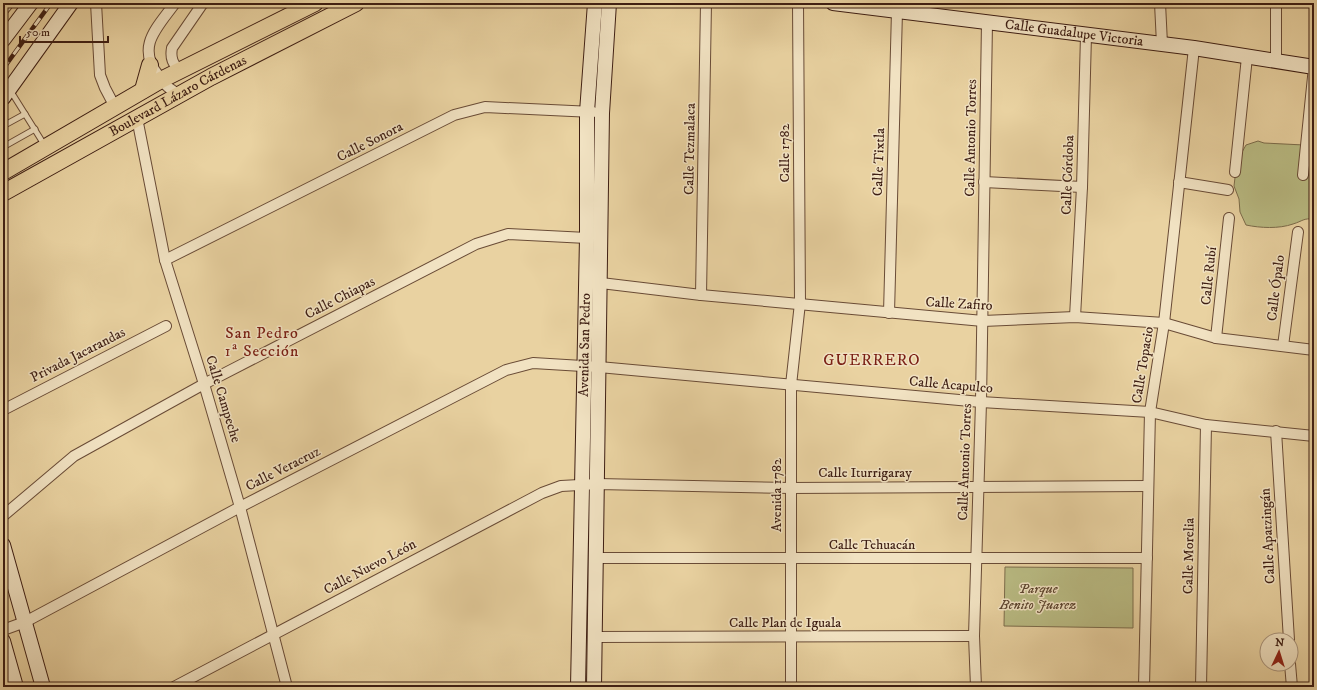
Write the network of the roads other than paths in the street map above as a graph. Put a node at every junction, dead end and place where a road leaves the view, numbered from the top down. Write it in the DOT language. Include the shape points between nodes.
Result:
graph roads {
  1 [pos="12,3"];
  2 [pos="31,3"];
  3 [pos="71,3"];
  4 [pos="96,3"];
  5 [pos="175,3"];
  6 [pos="203,3"];
  7 [pos="316,3"];
  8 [pos="356,3"];
  9 [pos="595,3"];
  10 [pos="609,3"];
  11 [pos="706,3"];
  12 [pos="798,3"];
  13 [pos="833,3"];
  14 [pos="1160,3"];
  15 [pos="1276,3"];
  16 [pos="856,4"];
  17 [pos="897,11"];
  18 [pos="3,14"];
  19 [pos="987,22"];
  20 [pos="1086,35"];
  21 [pos="3,40"];
  22 [pos="1162,44"];
  23 [pos="1194,48"];
  24 [pos="1247,57"];
  25 [pos="1276,62"];
  26 [pos="150,65"];
  27 [pos="1314,67"];
  28 [pos="180,72"];
  29 [pos="161,80"];
  30 [pos="143,90"];
  31 [pos="6,94"];
  32 [pos="181,94"];
  33 [pos="115,107"];
  34 [pos="586,112"];
  35 [pos="602,113"];
  36 [pos="25,114"];
  37 [pos="137,118"];
  38 [pos="3,126"];
  39 [pos="35,129"];
  40 [pos="3,147"];
  41 [pos="46,147"];
  42 [pos="85,148"];
  43 [pos="3,171"];
  44 [pos="1235,172"];
  45 [pos="1303,175"];
  46 [pos="984,182"];
  47 [pos="1179,182"];
  48 [pos="1082,187"];
  49 [pos="1228,190"];
  50 [pos="3,194"];
  51 [pos="1229,218"];
  52 [pos="1298,232"];
  53 [pos="587,238"];
  54 [pos="165,260"];
  55 [pos="601,283"];
  56 [pos="701,295"];
  57 [pos="800,303"];
  58 [pos="889,313"];
  59 [pos="1076,317"];
  60 [pos="983,321"];
  61 [pos="1164,323"];
  62 [pos="166,326"];
  63 [pos="1216,338"];
  64 [pos="1283,346"];
  65 [pos="1314,350"];
  66 [pos="584,367"];
  67 [pos="599,367"];
  68 [pos="204,384"];
  69 [pos="791,385"];
  70 [pos="981,402"];
  71 [pos="3,410"];
  72 [pos="1150,412"];
  73 [pos="1206,425"];
  74 [pos="1276,431"];
  75 [pos="1314,436"];
  76 [pos="598,484"];
  77 [pos="583,485"];
  78 [pos="979,486"];
  79 [pos="1148,486"];
  80 [pos="791,488"];
  81 [pos="240,507"];
  82 [pos="3,516"];
  83 [pos="3,545"];
  84 [pos="597,558"];
  85 [pos="790,558"];
  86 [pos="1147,558"];
  87 [pos="977,559"];
  88 [pos="25,622"];
  89 [pos="3,630"];
  90 [pos="274,632"];
  91 [pos="1289,632"];
  92 [pos="974,636"];
  93 [pos="595,637"];
  94 [pos="790,637"];
  95 [pos="3,642"];
  96 [pos="1291,672"];
  97 [pos="16,687"];
  98 [pos="43,687"];
  99 [pos="174,687"];
  100 [pos="288,687"];
  101 [pos="578,687"];
  102 [pos="594,687"];
  103 [pos="790,687"];
  104 [pos="976,687"];
  105 [pos="1144,687"];
  106 [pos="1200,687"];
  107 [pos="1292,687"];
  1 -- 18 [label="lane"];
  2 -- 21 [label="street"];
  3 -- 31 [label="street"];
  4 -- 33 [label="street" via="100,75"];
  5 -- 26 [label="street" via="153,34 148,47"];
  6 -- 28 [label="street" via="172,48 173,63"];
  7 -- 28 [label="main road, Boulevard Lázaro Cárdenas"];
  8 -- 32 [label="main road, Boulevard Lázaro Cárdenas"];
  9 -- 34 [label="street, Avenida San Pedro"];
  10 -- 35 [label="street, Avenida San Pedro"];
  11 -- 56 [label="street, Calle Tezmalaca"];
  12 -- 57 [label="street, Calle 1782"];
  13 -- 16 [label="street, Calle Guadalupe Victoria"];
  14 -- 22 [label="street"];
  15 -- 25 [label="street"];
  16 -- 17 [label="street, Calle Guadalupe Victoria"];
  17 -- 19 [label="street, Calle Guadalupe Victoria"];
  17 -- 58 [label="street, Calle Tixtla"];
  19 -- 20 [label="street, Calle Guadalupe Victoria"];
  19 -- 46 [label="street, Calle Antonio Torres"];
  20 -- 22 [label="street, Calle Guadalupe Victoria"];
  20 -- 48 [label="street, Calle Córdoba"];
  22 -- 23 [label="street, Calle Guadalupe Victoria"];
  23 -- 24 [label="street, Calle Guadalupe Victoria"];
  23 -- 47 [label="street, Calle Topacio"];
  24 -- 25 [label="street, Calle Guadalupe Victoria"];
  24 -- 44 [label="street"];
  25 -- 27 [label="street, Calle Guadalupe Victoria"];
  26 -- 29 [label="street"];
  26 -- 30 [label="main road"];
  27 -- 45 [label="street"];
  28 -- 29 [label="main road, Boulevard Lázaro Cárdenas"];
  29 -- 30 [label="main road, Boulevard Lázaro Cárdenas"];
  29 -- 32 [label="street" via="173,92"];
  30 -- 33 [label="main road, Boulevard Lázaro Cárdenas"];
  31 -- 36 [label="lane"];
  32 -- 37 [label="main road, Boulevard Lázaro Cárdenas"];
  33 -- 41 [label="main road, Boulevard Lázaro Cárdenas"];
  33 -- 42 [label="main road" via="118,114 113,125 96,136"];
  34 -- 35 [label="street, Calle Sonora"];
  34 -- 53 [label="street, Avenida San Pedro"];
  34 -- 54 [label="street, Calle Sonora" via="485,108 454,115"];
  35 -- 55 [label="street, Avenida San Pedro"];
  36 -- 38 [label="lane"];
  36 -- 39 [label="lane"];
  37 -- 42 [label="main road, Boulevard Lázaro Cárdenas"];
  37 -- 54 [label="street, Calle Campeche"];
  39 -- 40 [label="lane"];
  39 -- 41 [label="lane"];
  41 -- 43 [label="main road, Boulevard Lázaro Cárdenas"];
  42 -- 50 [label="main road, Boulevard Lázaro Cárdenas"];
  46 -- 48 [label="street"];
  46 -- 60 [label="street, Calle Antonio Torres"];
  47 -- 49 [label="street"];
  47 -- 61 [label="street, Calle Topacio"];
  48 -- 59 [label="street, Calle Córdoba"];
  51 -- 63 [label="street, Calle Rubí"];
  52 -- 64 [label="street, Calle Ópalo"];
  53 -- 66 [label="street, Avenida San Pedro"];
  53 -- 68 [label="street, Calle Chiapas" via="508,234 476,244"];
  54 -- 68 [label="street, Calle Campeche"];
  55 -- 56 [label="street, Calle Zafiro"];
  55 -- 67 [label="street, Avenida San Pedro"];
  56 -- 57 [label="street, Calle Zafiro"];
  57 -- 58 [label="street, Calle Zafiro"];
  57 -- 69 [label="street, Avenida 1782"];
  58 -- 60 [label="street, Calle Zafiro"];
  59 -- 60 [label="street, Calle Zafiro"];
  59 -- 61 [label="street, Calle Zafiro"];
  60 -- 70 [label="street, Calle Antonio Torres"];
  61 -- 63 [label="street, Calle Zafiro"];
  61 -- 72 [label="street, Calle Topacio"];
  62 -- 71 [label="street, Privada Jacarandas"];
  63 -- 64 [label="street, Calle Zafiro"];
  64 -- 65 [label="street, Calle Zafiro"];
  66 -- 67 [label="street, Calle Acapulco"];
  66 -- 77 [label="street, Avenida San Pedro"];
  66 -- 81 [label="street, Calle Veracruz" via="533,363 506,370"];
  67 -- 69 [label="street, Calle Acapulco"];
  67 -- 76 [label="street, Avenida San Pedro"];
  68 -- 81 [label="street, Calle Campeche"];
  68 -- 82 [label="street, Calle Chiapas" via="74,456"];
  69 -- 70 [label="street, Calle Acapulco"];
  69 -- 80 [label="street, Avenida 1782"];
  70 -- 72 [label="street, Calle Acapulco"];
  70 -- 78 [label="street, Calle Antonio Torres"];
  72 -- 73 [label="street, Calle Acapulco"];
  72 -- 79 [label="street, Calle Topacio"];
  73 -- 74 [label="street, Calle Acapulco"];
  73 -- 106 [label="street, Calle Morelia"];
  74 -- 75 [label="street, Calle Acapulco"];
  74 -- 91 [label="street, Calle Apatzingán"];
  76 -- 77 [label="street, Calle Iturrigaray"];
  76 -- 80 [label="street, Calle Iturrigaray"];
  76 -- 84 [label="street, Avenida San Pedro"];
  77 -- 90 [label="street, Calle Nuevo León" via="561,486 542,493"];
  77 -- 101 [label="street, Avenida San Pedro"];
  78 -- 79 [label="street, Calle Iturrigaray"];
  78 -- 80 [label="street, Calle Iturrigaray"];
  78 -- 87 [label="street, Calle Antonio Torres"];
  79 -- 86 [label="street, Calle Topacio"];
  80 -- 85 [label="street, Avenida 1782"];
  81 -- 88 [label="street, Calle Veracruz"];
  81 -- 90 [label="street, Calle Campeche"];
  83 -- 88 [label="street"];
  84 -- 85 [label="street, Calle Tehuacán"];
  84 -- 93 [label="street, Avenida San Pedro"];
  85 -- 87 [label="street, Calle Tehuacán"];
  85 -- 94 [label="street, Avenida 1782"];
  86 -- 87 [label="street, Calle Tehuacán"];
  86 -- 105 [label="street, Calle Topacio"];
  87 -- 92 [label="street, Calle Antonio Torres"];
  88 -- 89 [label="street, Calle Veracruz"];
  88 -- 98 [label="street"];
  90 -- 99 [label="street, Calle Nuevo León"];
  90 -- 100 [label="street, Calle Campeche"];
  92 -- 94 [label="street, Calle Plan de Iguala"];
  92 -- 104 [label="street, Calle Antonio Torres"];
  93 -- 94 [label="street, Calle Plan de Iguala"];
  93 -- 102 [label="street, Avenida San Pedro"];
  94 -- 103 [label="street, Avenida 1782"];
  95 -- 97 [label="street"];
  96 -- 107 [label="street"];
}
